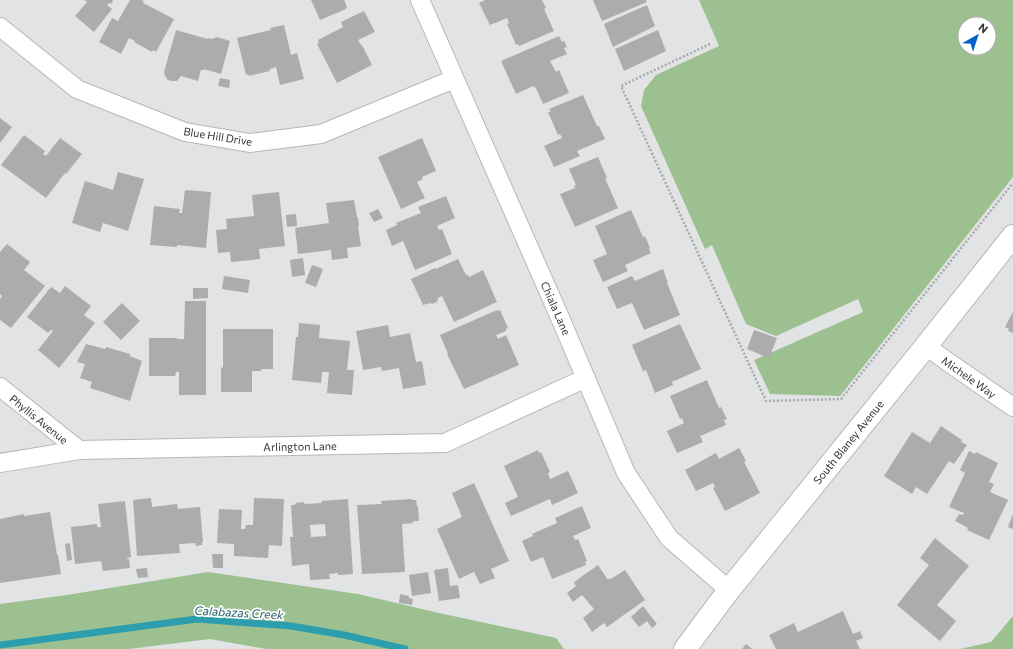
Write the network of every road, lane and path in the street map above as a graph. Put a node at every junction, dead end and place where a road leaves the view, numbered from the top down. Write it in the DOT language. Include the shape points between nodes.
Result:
graph roads {
  1 [pos="420,0"];
  2 [pos="0,27"];
  3 [pos="710,44"];
  4 [pos="454,79"];
  5 [pos="1013,184"];
  6 [pos="1013,236"];
  7 [pos="926,346"];
  8 [pos="586,378"];
  9 [pos="0,387"];
  10 [pos="1013,407"];
  11 [pos="79,450"];
  12 [pos="0,463"];
  13 [pos="729,590"];
  14 [pos="685,649"];
  1 -- 4 [label="street, Chiala Lane"];
  2 -- 4 [label="street, Blue Hill Drive" via="77,89 185,132 250,143 320,134"];
  3 -- 5 [label="path" via="621,86 766,402 841,399"];
  4 -- 8 [label="street, Chiala Lane"];
  6 -- 7 [label="street, South Blaney Avenue"];
  7 -- 10 [label="street, Michele Way"];
  7 -- 13 [label="street, South Blaney Avenue"];
  8 -- 11 [label="street, Arlington Lane" via="445,443"];
  8 -- 13 [label="street, Chiala Lane" via="626,473 668,538"];
  9 -- 11 [label="street, Phyllis Avenue"];
  11 -- 12 [label="street, Arlington Lane"];
  13 -- 14 [label="street, South Blaney Avenue"];
}
